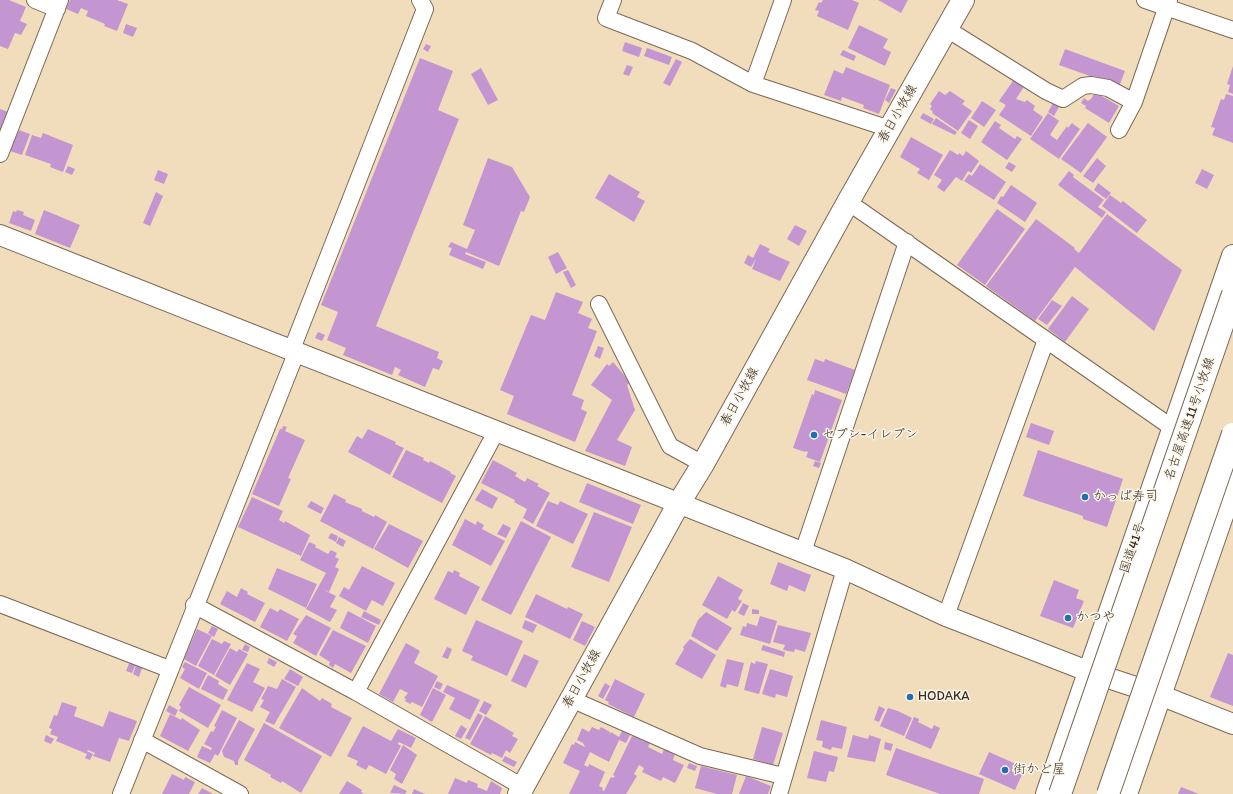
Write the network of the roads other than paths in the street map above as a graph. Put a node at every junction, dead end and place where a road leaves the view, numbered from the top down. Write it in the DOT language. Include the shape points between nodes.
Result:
graph roads {
  1 [pos="35,0"];
  2 [pos="420,0"];
  3 [pos="613,0"];
  4 [pos="784,0"];
  5 [pos="963,0"];
  6 [pos="1145,0"];
  7 [pos="58,4"];
  8 [pos="1168,4"];
  9 [pos="947,28"];
  10 [pos="1233,30"];
  11 [pos="753,84"];
  12 [pos="1134,102"];
  13 [pos="890,130"];
  14 [pos="1119,130"];
  15 [pos="0,154"];
  16 [pos="848,202"];
  17 [pos="0,235"];
  18 [pos="907,242"];
  19 [pos="1233,256"];
  20 [pos="1233,294"];
  21 [pos="599,304"];
  22 [pos="1046,340"];
  23 [pos="294,350"];
  24 [pos="1174,429"];
  25 [pos="497,430"];
  26 [pos="1233,434"];
  27 [pos="1233,453"];
  28 [pos="703,464"];
  29 [pos="1232,487"];
  30 [pos="679,503"];
  31 [pos="803,552"];
  32 [pos="845,569"];
  33 [pos="0,604"];
  34 [pos="194,605"];
  35 [pos="946,616"];
  36 [pos="169,669"];
  37 [pos="1090,672"];
  38 [pos="356,692"];
  39 [pos="1160,695"];
  40 [pos="571,699"];
  41 [pos="1233,724"];
  42 [pos="142,740"];
  43 [pos="783,776"];
  44 [pos="521,790"];
  45 [pos="121,794"];
  46 [pos="240,794"];
  47 [pos="778,794"];
  48 [pos="1047,794"];
  49 [pos="1060,794"];
  50 [pos="1108,794"];
  51 [pos="1126,794"];
  1 -- 7 [label="street"];
  2 -- 23 [label="street" via="425,9"];
  3 -- 11 [label="street" via="606,18 692,51"];
  4 -- 11 [label="street"];
  5 -- 9 [label="main road, 春日小牧線"];
  6 -- 8 [label="street"];
  7 -- 15 [label="street"];
  8 -- 10 [label="street"];
  8 -- 12 [label="street"];
  9 -- 12 [label="street" via="1046,91 1063,99 1084,86 1091,85 1108,88"];
  9 -- 13 [label="main road, 春日小牧線"];
  11 -- 13 [label="street"];
  12 -- 14 [label="street"];
  13 -- 16 [label="main road, 春日小牧線"];
  16 -- 18 [label="street"];
  16 -- 28 [label="main road, 春日小牧線"];
  17 -- 23 [label="street"];
  18 -- 22 [label="street"];
  18 -- 31 [label="street"];
  19 -- 24 [label="main road, 国道41号"];
  20 -- 49 [label="main road, 名古屋高速11号小牧線, bridge"];
  21 -- 28 [label="street" via="670,446"];
  22 -- 24 [label="street"];
  22 -- 35 [label="street"];
  23 -- 25 [label="street"];
  23 -- 34 [label="street"];
  24 -- 37 [label="main road, 国道41号"];
  25 -- 30 [label="street"];
  25 -- 38 [label="street"];
  26 -- 50 [label="main road, bridge"];
  27 -- 29 [label="main road" via="1227,471"];
  28 -- 30 [label="main road, 春日小牧線"];
  29 -- 39 [label="main road"];
  30 -- 31 [label="street"];
  30 -- 40 [label="main road, 春日小牧線"];
  31 -- 32 [label="street"];
  32 -- 35 [label="street"];
  32 -- 43 [label="street"];
  33 -- 36 [label="street"];
  34 -- 36 [label="street"];
  34 -- 38 [label="street"];
  35 -- 37 [label="street"];
  36 -- 42 [label="street"];
  37 -- 39 [label="street"];
  37 -- 48 [label="main road, 国道41号"];
  38 -- 44 [label="street"];
  39 -- 41 [label="street"];
  39 -- 51 [label="main road"];
  40 -- 43 [label="street" via="700,756"];
  40 -- 44 [label="main road, 春日小牧線"];
  42 -- 45 [label="street"];
  42 -- 46 [label="street"];
  43 -- 47 [label="street"];
}
